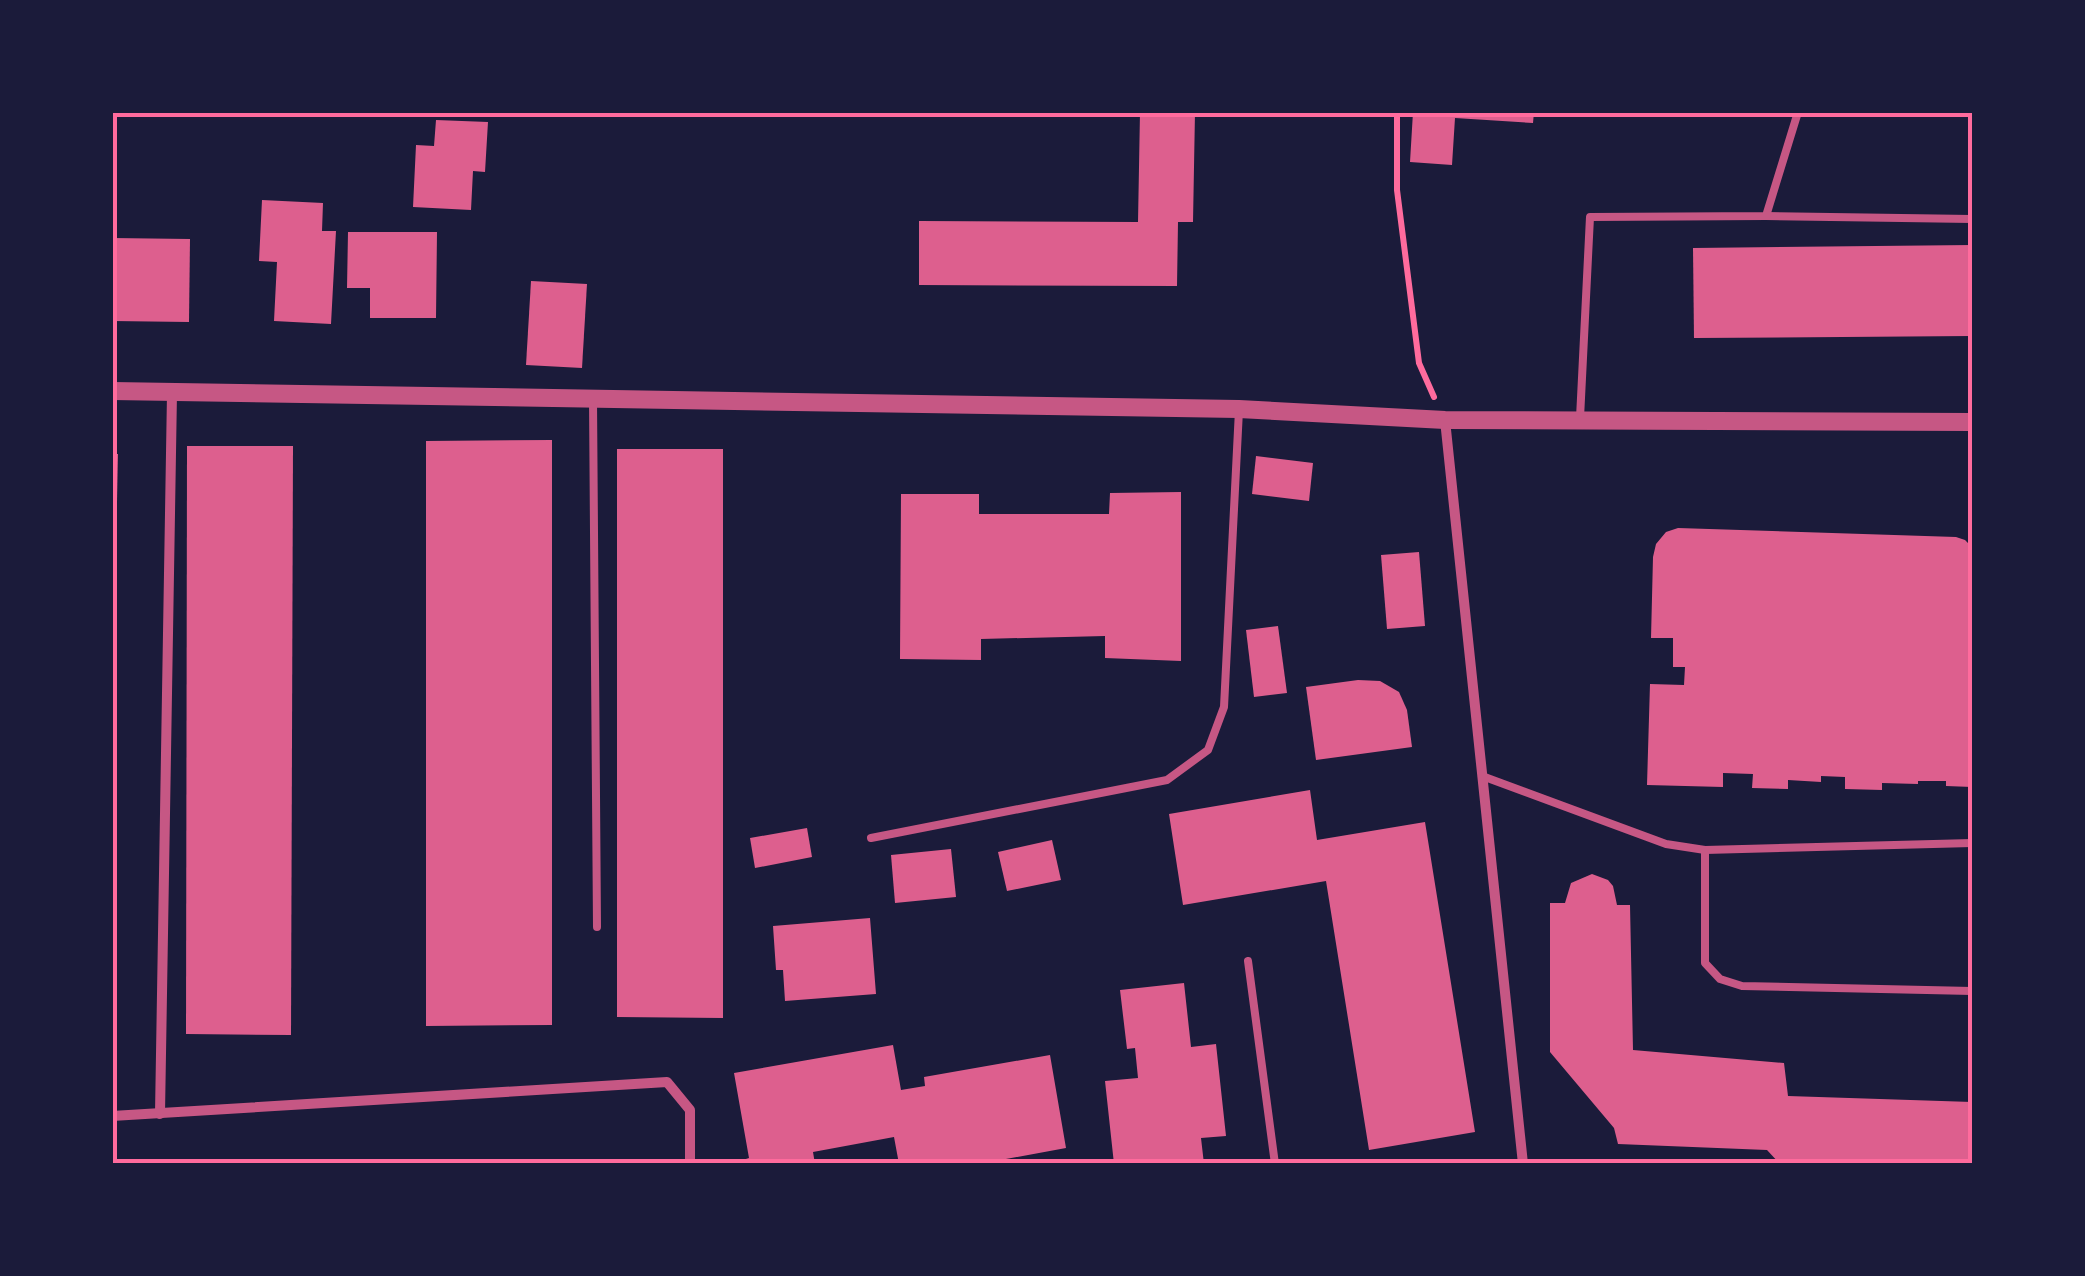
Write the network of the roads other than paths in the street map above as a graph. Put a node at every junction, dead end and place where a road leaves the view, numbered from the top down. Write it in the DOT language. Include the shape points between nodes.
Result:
graph roads {
  1 [pos="1798,112"];
  2 [pos="1766,216"];
  3 [pos="1972,219"];
  4 [pos="112,391"];
  5 [pos="172,393"];
  6 [pos="593,400"];
  7 [pos="1238,410"];
  8 [pos="1445,420"];
  9 [pos="1580,420"];
  10 [pos="1972,422"];
  11 [pos="1482,776"];
  12 [pos="871,838"];
  13 [pos="1972,843"];
  14 [pos="1705,850"];
  15 [pos="598,926"];
  16 [pos="1248,961"];
  17 [pos="1972,991"];
  18 [pos="160,1114"];
  19 [pos="112,1116"];
  20 [pos="690,1164"];
  21 [pos="1275,1164"];
  22 [pos="1523,1164"];
  1 -- 2 [label="lane"];
  2 -- 3 [label="lane"];
  2 -- 9 [label="lane" via="1590,217"];
  4 -- 5 [label="street"];
  5 -- 6 [label="street"];
  5 -- 18 [label="street"];
  6 -- 7 [label="street"];
  6 -- 15 [label="lane"];
  7 -- 8 [label="street"];
  7 -- 12 [label="lane" via="1224,707 1208,750 1166,780"];
  8 -- 9 [label="street"];
  8 -- 11 [label="street"];
  9 -- 10 [label="street"];
  11 -- 14 [label="lane" via="1648,838"];
  11 -- 22 [label="street"];
  13 -- 14 [label="lane"];
  14 -- 17 [label="lane" via="1704,963 1720,979 1742,986"];
  16 -- 21 [label="lane"];
  18 -- 19 [label="street"];
  18 -- 20 [label="street" via="667,1082 690,1110"];
}
